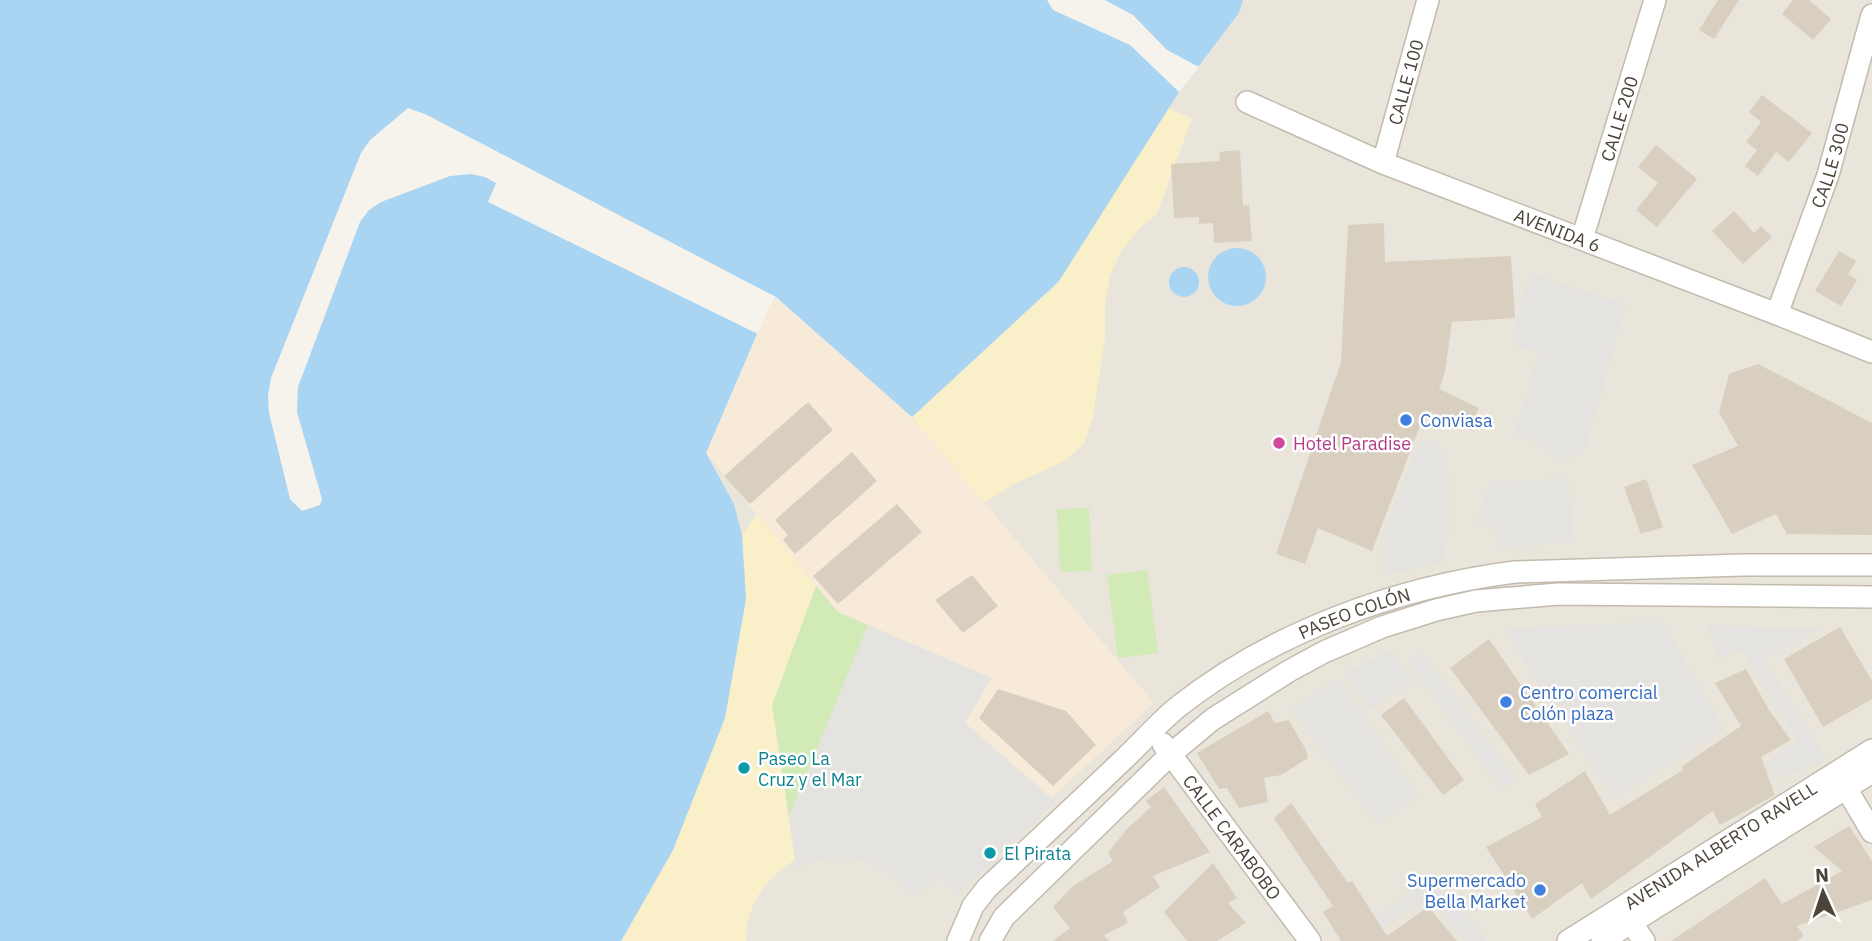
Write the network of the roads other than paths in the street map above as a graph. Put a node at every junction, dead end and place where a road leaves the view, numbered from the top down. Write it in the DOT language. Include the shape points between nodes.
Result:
graph roads {
  1 [pos="1429,0"];
  2 [pos="1654,0"];
  3 [pos="1872,15"];
  4 [pos="1247,102"];
  5 [pos="1383,163"];
  6 [pos="1582,239"];
  7 [pos="1777,314"];
  8 [pos="1872,352"];
  9 [pos="1872,565"];
  10 [pos="1872,597"];
  11 [pos="1152,732"];
  12 [pos="1872,750"];
  13 [pos="1172,754"];
  14 [pos="1872,772"];
  15 [pos="1837,782"];
  16 [pos="1872,832"];
  17 [pos="973,906"];
  18 [pos="1626,915"];
  19 [pos="994,934"];
  20 [pos="958,941"];
  21 [pos="1310,941"];
  22 [pos="1568,941"];
  23 [pos="1602,941"];
  24 [pos="1644,941"];
  1 -- 5 [label="street, CALLE 100"];
  2 -- 6 [label="street, CALLE 200"];
  3 -- 7 [label="street, CALLE 300" via="1828,175"];
  4 -- 5 [label="street, AVENIDA 6"];
  5 -- 6 [label="street, AVENIDA 6"];
  6 -- 7 [label="street, AVENIDA 6"];
  7 -- 8 [label="street, AVENIDA 6"];
  9 -- 11 [label="street, PASEO COLÓN" via="1565,569 1481,576 1375,604 1301,632 1177,708"];
  10 -- 13 [label="street, PASEO COLÓN" via="1558,594 1476,601 1382,626 1324,652 1213,719"];
  11 -- 13 [label="street, CALLE CARABOBO"];
  11 -- 17 [label="street, PASEO COLÓN"];
  12 -- 15 [label="street, AVENIDA ALBERTO RAVELL"];
  13 -- 19 [label="street, PASEO COLÓN" via="1004,917"];
  13 -- 21 [label="street, CALLE CARABOBO"];
  14 -- 15 [label="street, AVENIDA ALBERTO RAVELL"];
  15 -- 16 [label="street"];
  15 -- 18 [label="street, AVENIDA ALBERTO RAVELL"];
  17 -- 19 [label="street"];
  17 -- 20 [label="street, PASEO COLÓN"];
  18 -- 22 [label="street, AVENIDA ALBERTO RAVELL"];
  18 -- 23 [label="street, AVENIDA ALBERTO RAVELL"];
  18 -- 24 [label="street"];
}
